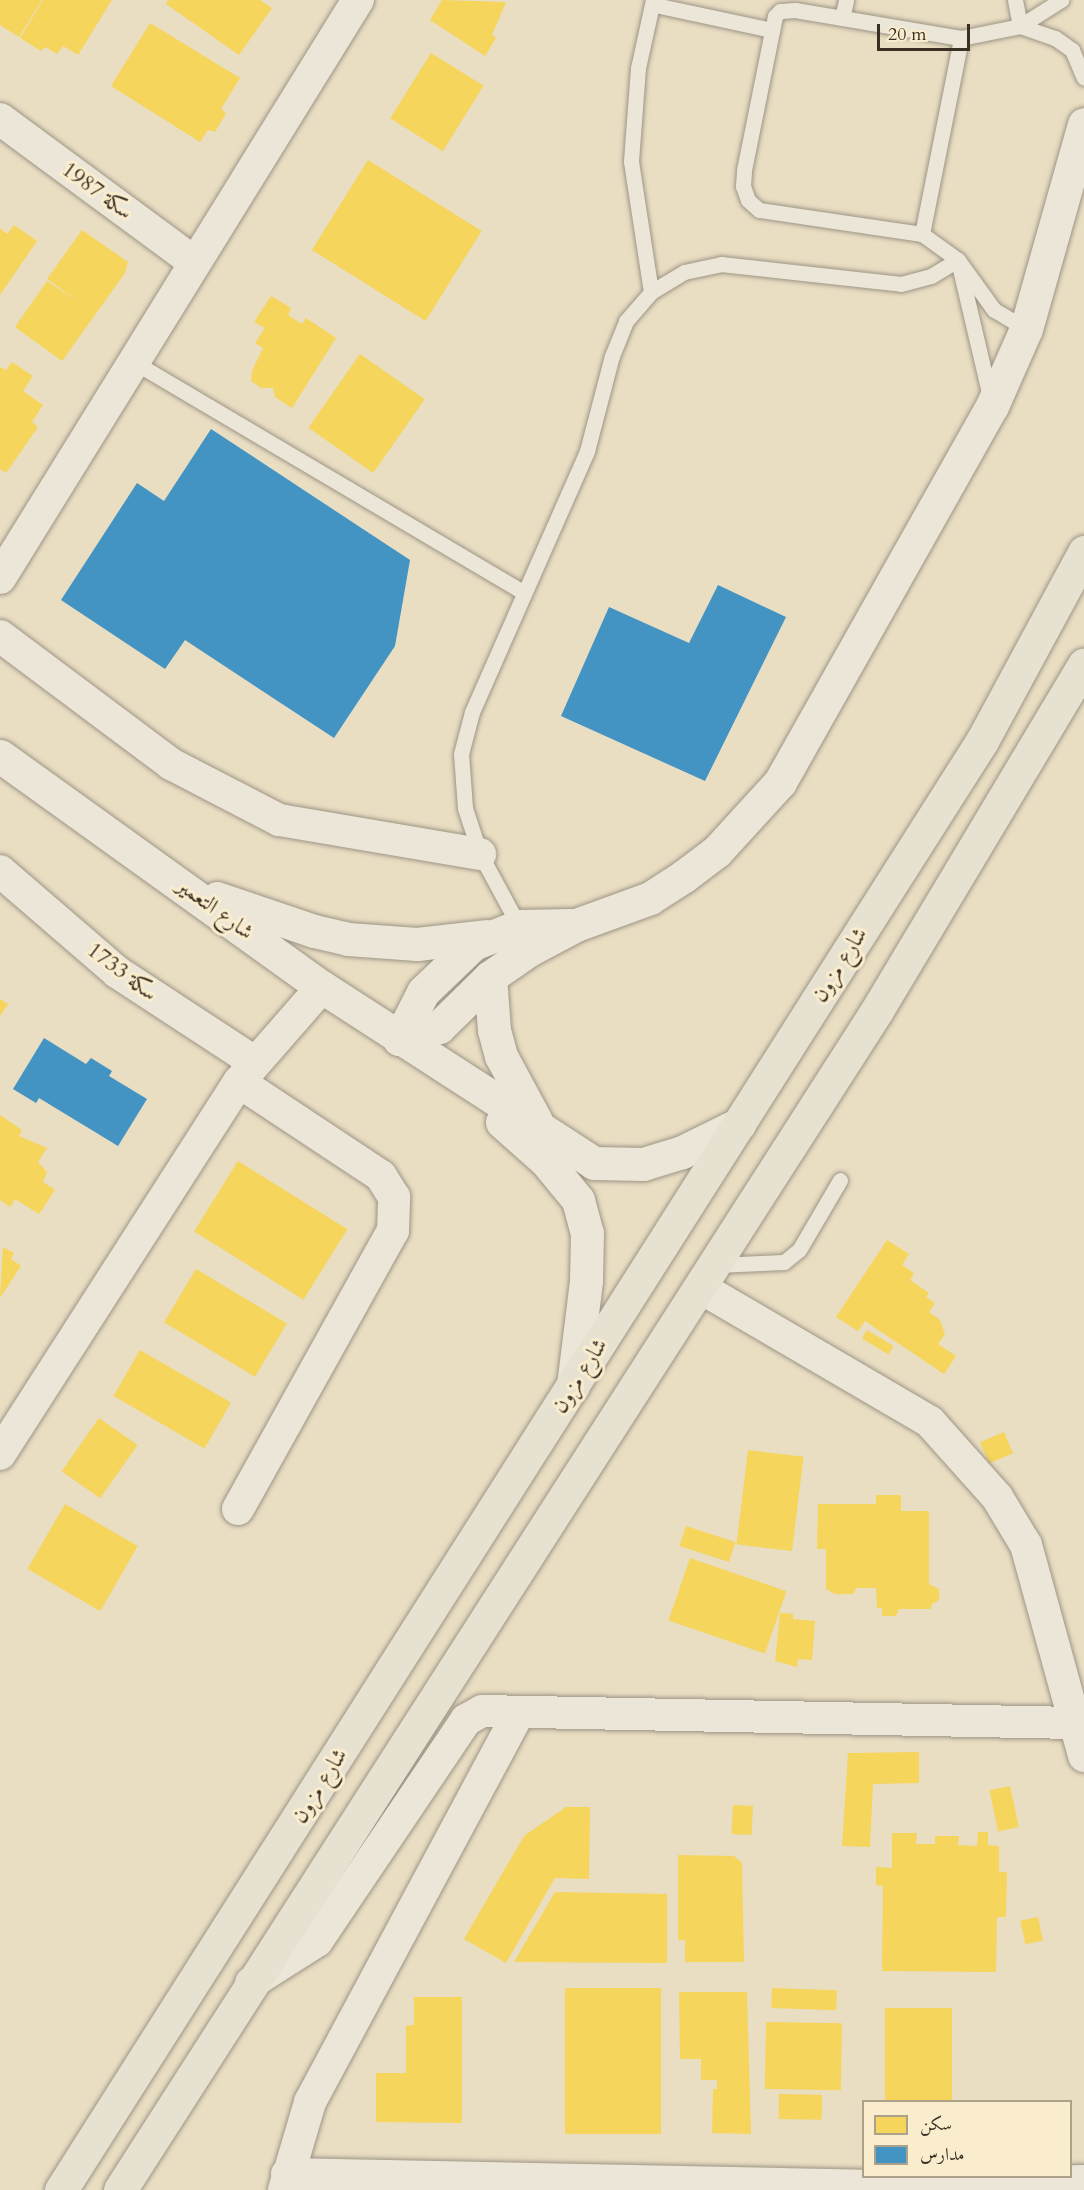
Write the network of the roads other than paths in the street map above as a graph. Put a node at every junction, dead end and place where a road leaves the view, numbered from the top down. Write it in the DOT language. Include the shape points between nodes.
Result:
graph roads {
  1 [pos="358,0"];
  2 [pos="846,0"];
  3 [pos="1015,0"];
  4 [pos="1061,0"];
  5 [pos="654,3"];
  6 [pos="842,18"];
  7 [pos="1020,26"];
  8 [pos="772,30"];
  9 [pos="961,38"];
  10 [pos="1084,78"];
  11 [pos="0,119"];
  12 [pos="1084,124"];
  13 [pos="922,234"];
  14 [pos="957,260"];
  15 [pos="195,263"];
  16 [pos="651,292"];
  17 [pos="1026,329"];
  18 [pos="134,362"];
  19 [pos="992,406"];
  20 [pos="1084,552"];
  21 [pos="0,578"];
  22 [pos="524,593"];
  23 [pos="0,636"];
  24 [pos="1084,665"];
  25 [pos="0,756"];
  26 [pos="480,854"];
  27 [pos="0,871"];
  28 [pos="183,886"];
  29 [pos="576,925"];
  30 [pos="519,926"];
  31 [pos="486,936"];
  32 [pos="490,977"];
  33 [pos="322,987"];
  34 [pos="399,1039"];
  35 [pos="431,1060"];
  36 [pos="246,1071"];
  37 [pos="739,1124"];
  38 [pos="540,1127"];
  39 [pos="840,1180"];
  40 [pos="708,1276"];
  41 [pos="573,1386"];
  42 [pos="0,1454"];
  43 [pos="238,1509"];
  44 [pos="518,1714"];
  45 [pos="1076,1723"];
  46 [pos="1084,1756"];
  47 [pos="250,1983"];
  48 [pos="1084,2181"];
  49 [pos="285,2182"];
  50 [pos="61,2190"];
  51 [pos="120,2190"];
  1 -- 15 [label="street"];
  2 -- 6 [label="lane"];
  3 -- 7 [label="lane"];
  4 -- 7 [label="lane"];
  5 -- 8 [label="lane"];
  5 -- 16 [label="lane" via="638,68 631,161"];
  6 -- 8 [label="lane" via="788,9 775,16"];
  6 -- 9 [label="lane"];
  7 -- 9 [label="lane"];
  7 -- 10 [label="lane" via="1055,38 1071,50"];
  8 -- 13 [label="lane" via="744,170 743,186 748,200 767,212"];
  9 -- 13 [label="lane"];
  11 -- 15 [label="street, سكة 1987"];
  12 -- 17 [label="main road"];
  13 -- 14 [label="lane"];
  14 -- 16 [label="lane" via="931,276 901,284 721,264 684,272"];
  14 -- 17 [label="lane" via="994,310"];
  14 -- 19 [label="lane"];
  15 -- 18 [label="street"];
  16 -- 22 [label="lane" via="626,321 612,356 587,451"];
  17 -- 19 [label="main road"];
  18 -- 21 [label="street"];
  18 -- 22 [label="lane"];
  19 -- 29 [label="main road" via="780,782 717,851 684,876 641,902"];
  20 -- 37 [label="main road, شارع مزون" via="982,741"];
  22 -- 26 [label="lane" via="472,712 461,754 465,808"];
  23 -- 26 [label="street" via="171,764 279,820"];
  24 -- 40 [label="main road" via="882,1002"];
  25 -- 28 [label="main road, شارع التعمير"];
  26 -- 30 [label="lane"];
  27 -- 36 [label="street, سكة 1733" via="117,972"];
  28 -- 31 [label="main road" via="348,939 417,944"];
  28 -- 33 [label="main road, شارع التعمير"];
  29 -- 30 [label="main road"];
  29 -- 32 [label="main road"];
  30 -- 31 [label="main road"];
  31 -- 34 [label="main road" via="460,953 435,978 409,1014"];
  32 -- 34 [label="main road" via="439,1027"];
  32 -- 38 [label="main road" via="494,1030 501,1056 520,1097"];
  33 -- 34 [label="main road, شارع التعمير"];
  33 -- 36 [label="street"];
  34 -- 35 [label="main road, شارع التعمير"];
  35 -- 38 [label="main road, شارع التعمير"];
  35 -- 41 [label="main road, شارع التعمير" via="546,1161 578,1200 586,1245"];
  36 -- 42 [label="street"];
  36 -- 43 [label="street, سكة 1733" via="381,1176 394,1197 393,1231"];
  37 -- 38 [label="main road, شارع التعمير" via="682,1152 643,1164 594,1162"];
  37 -- 41 [label="main road, شارع مزون"];
  39 -- 40 [label="lane" via="799,1250 784,1262"];
  40 -- 45 [label="street" via="930,1422 990,1489 1026,1545"];
  40 -- 47 [label="main road"];
  41 -- 50 [label="main road, شارع مزون"];
  44 -- 45 [label="street"];
  44 -- 47 [label="street" via="482,1711 466,1720 317,1941"];
  44 -- 49 [label="street" via="310,2102"];
  45 -- 46 [label="street"];
  47 -- 51 [label="main road"];
  48 -- 49 [label="street" via="877,2187"];
}
